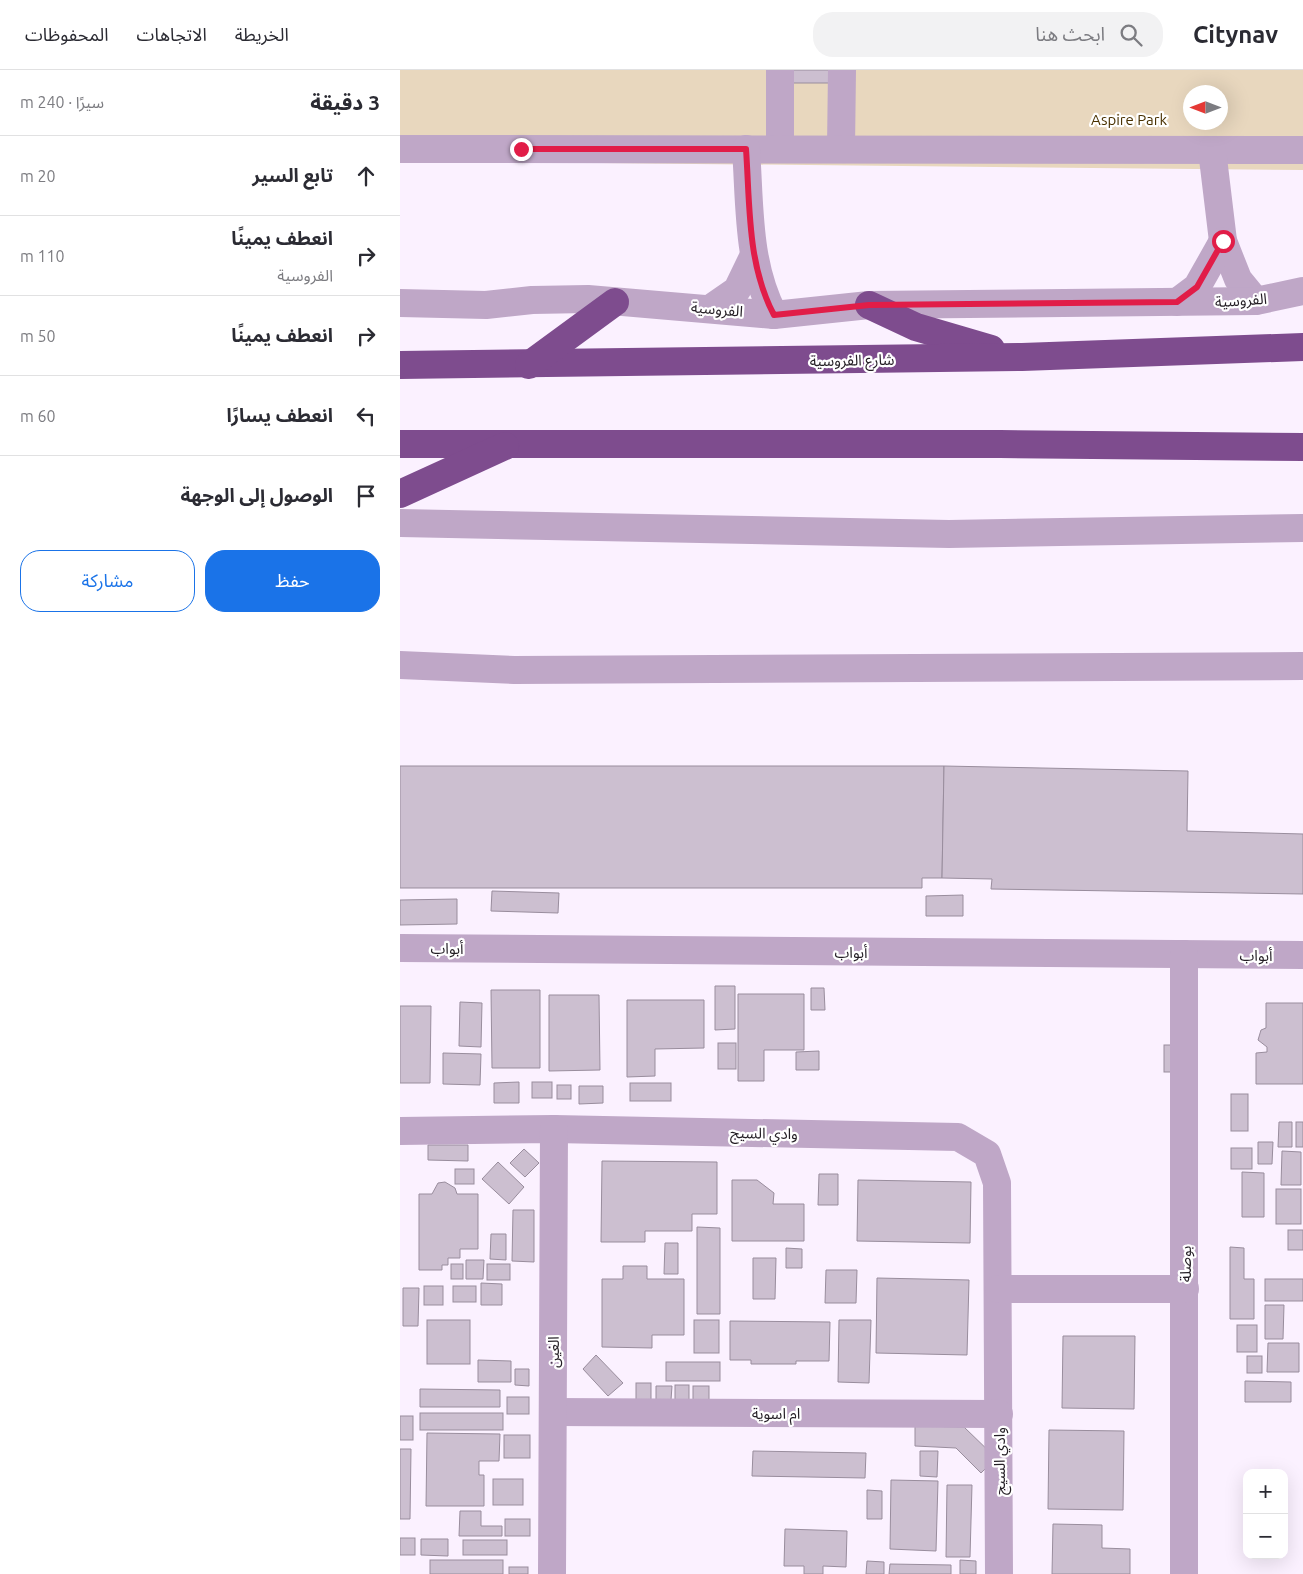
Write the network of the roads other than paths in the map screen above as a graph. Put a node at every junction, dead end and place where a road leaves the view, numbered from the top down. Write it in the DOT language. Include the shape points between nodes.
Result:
graph roads {
  1 [pos="780,70"];
  2 [pos="842,70"];
  3 [pos="780,148"];
  4 [pos="841,148"];
  5 [pos="400,149"];
  6 [pos="746,149"];
  7 [pos="1212,150"];
  8 [pos="1303,150"];
  9 [pos="1223,241"];
  10 [pos="753,257"];
  11 [pos="1303,291"];
  12 [pos="1256,301"];
  13 [pos="615,302"];
  14 [pos="1177,302"];
  15 [pos="400,303"];
  16 [pos="869,305"];
  17 [pos="711,308"];
  18 [pos="774,315"];
  19 [pos="1303,347"];
  20 [pos="1022,357"];
  21 [pos="529,364"];
  22 [pos="400,365"];
  23 [pos="400,444"];
  24 [pos="510,444"];
  25 [pos="1303,447"];
  26 [pos="400,494"];
  27 [pos="400,523"];
  28 [pos="1303,528"];
  29 [pos="400,665"];
  30 [pos="1303,666"];
  31 [pos="400,948"];
  32 [pos="1184,954"];
  33 [pos="1303,955"];
  34 [pos="554,1129"];
  35 [pos="400,1131"];
  36 [pos="999,1289"];
  37 [pos="1185,1289"];
  38 [pos="553,1412"];
  39 [pos="999,1414"];
  40 [pos="552,1574"];
  41 [pos="999,1574"];
  42 [pos="1184,1574"];
  1 -- 3 [label="street"];
  2 -- 4 [label="street"];
  3 -- 4 [label="street"];
  3 -- 6 [label="street"];
  4 -- 7 [label="street"];
  5 -- 6 [label="street"];
  6 -- 10 [label="street"];
  7 -- 8 [label="street"];
  7 -- 9 [label="street"];
  9 -- 12 [label="street" via="1238,280"];
  9 -- 14 [label="street" via="1197,287"];
  10 -- 17 [label="street" via="737,290"];
  10 -- 18 [label="street" via="763,292"];
  11 -- 12 [label="street, الفروسية"];
  12 -- 14 [label="street, الفروسية"];
  13 -- 15 [label="street, الفروسية" via="555,299 486,304"];
  13 -- 17 [label="street, الفروسية"];
  13 -- 21 [label="highway"];
  14 -- 16 [label="street, الفروسية"];
  16 -- 18 [label="street, الفروسية"];
  16 -- 20 [label="highway" via="916,327"];
  17 -- 18 [label="street, الفروسية"];
  19 -- 20 [label="highway, شارع الفروسية"];
  20 -- 21 [label="highway, شارع الفروسية"];
  21 -- 22 [label="highway, شارع الفروسية"];
  23 -- 24 [label="highway"];
  24 -- 25 [label="highway"];
  24 -- 26 [label="highway"];
  27 -- 28 [label="street" via="949,534"];
  29 -- 30 [label="street" via="514,670"];
  31 -- 32 [label="street, أبواب"];
  32 -- 33 [label="street, أبواب"];
  32 -- 37 [label="street, بوصلة"];
  34 -- 35 [label="street, وادي السيج"];
  34 -- 36 [label="street, وادي السيج" via="958,1137 987,1154 997,1183"];
  34 -- 38 [label="street, الغين"];
  36 -- 37 [label="street"];
  36 -- 39 [label="street, وادي السيج"];
  37 -- 42 [label="street, بوصلة"];
  38 -- 39 [label="street, ام اسوية"];
  38 -- 40 [label="street, الغين"];
  39 -- 41 [label="street, وادي السيج"];
}
